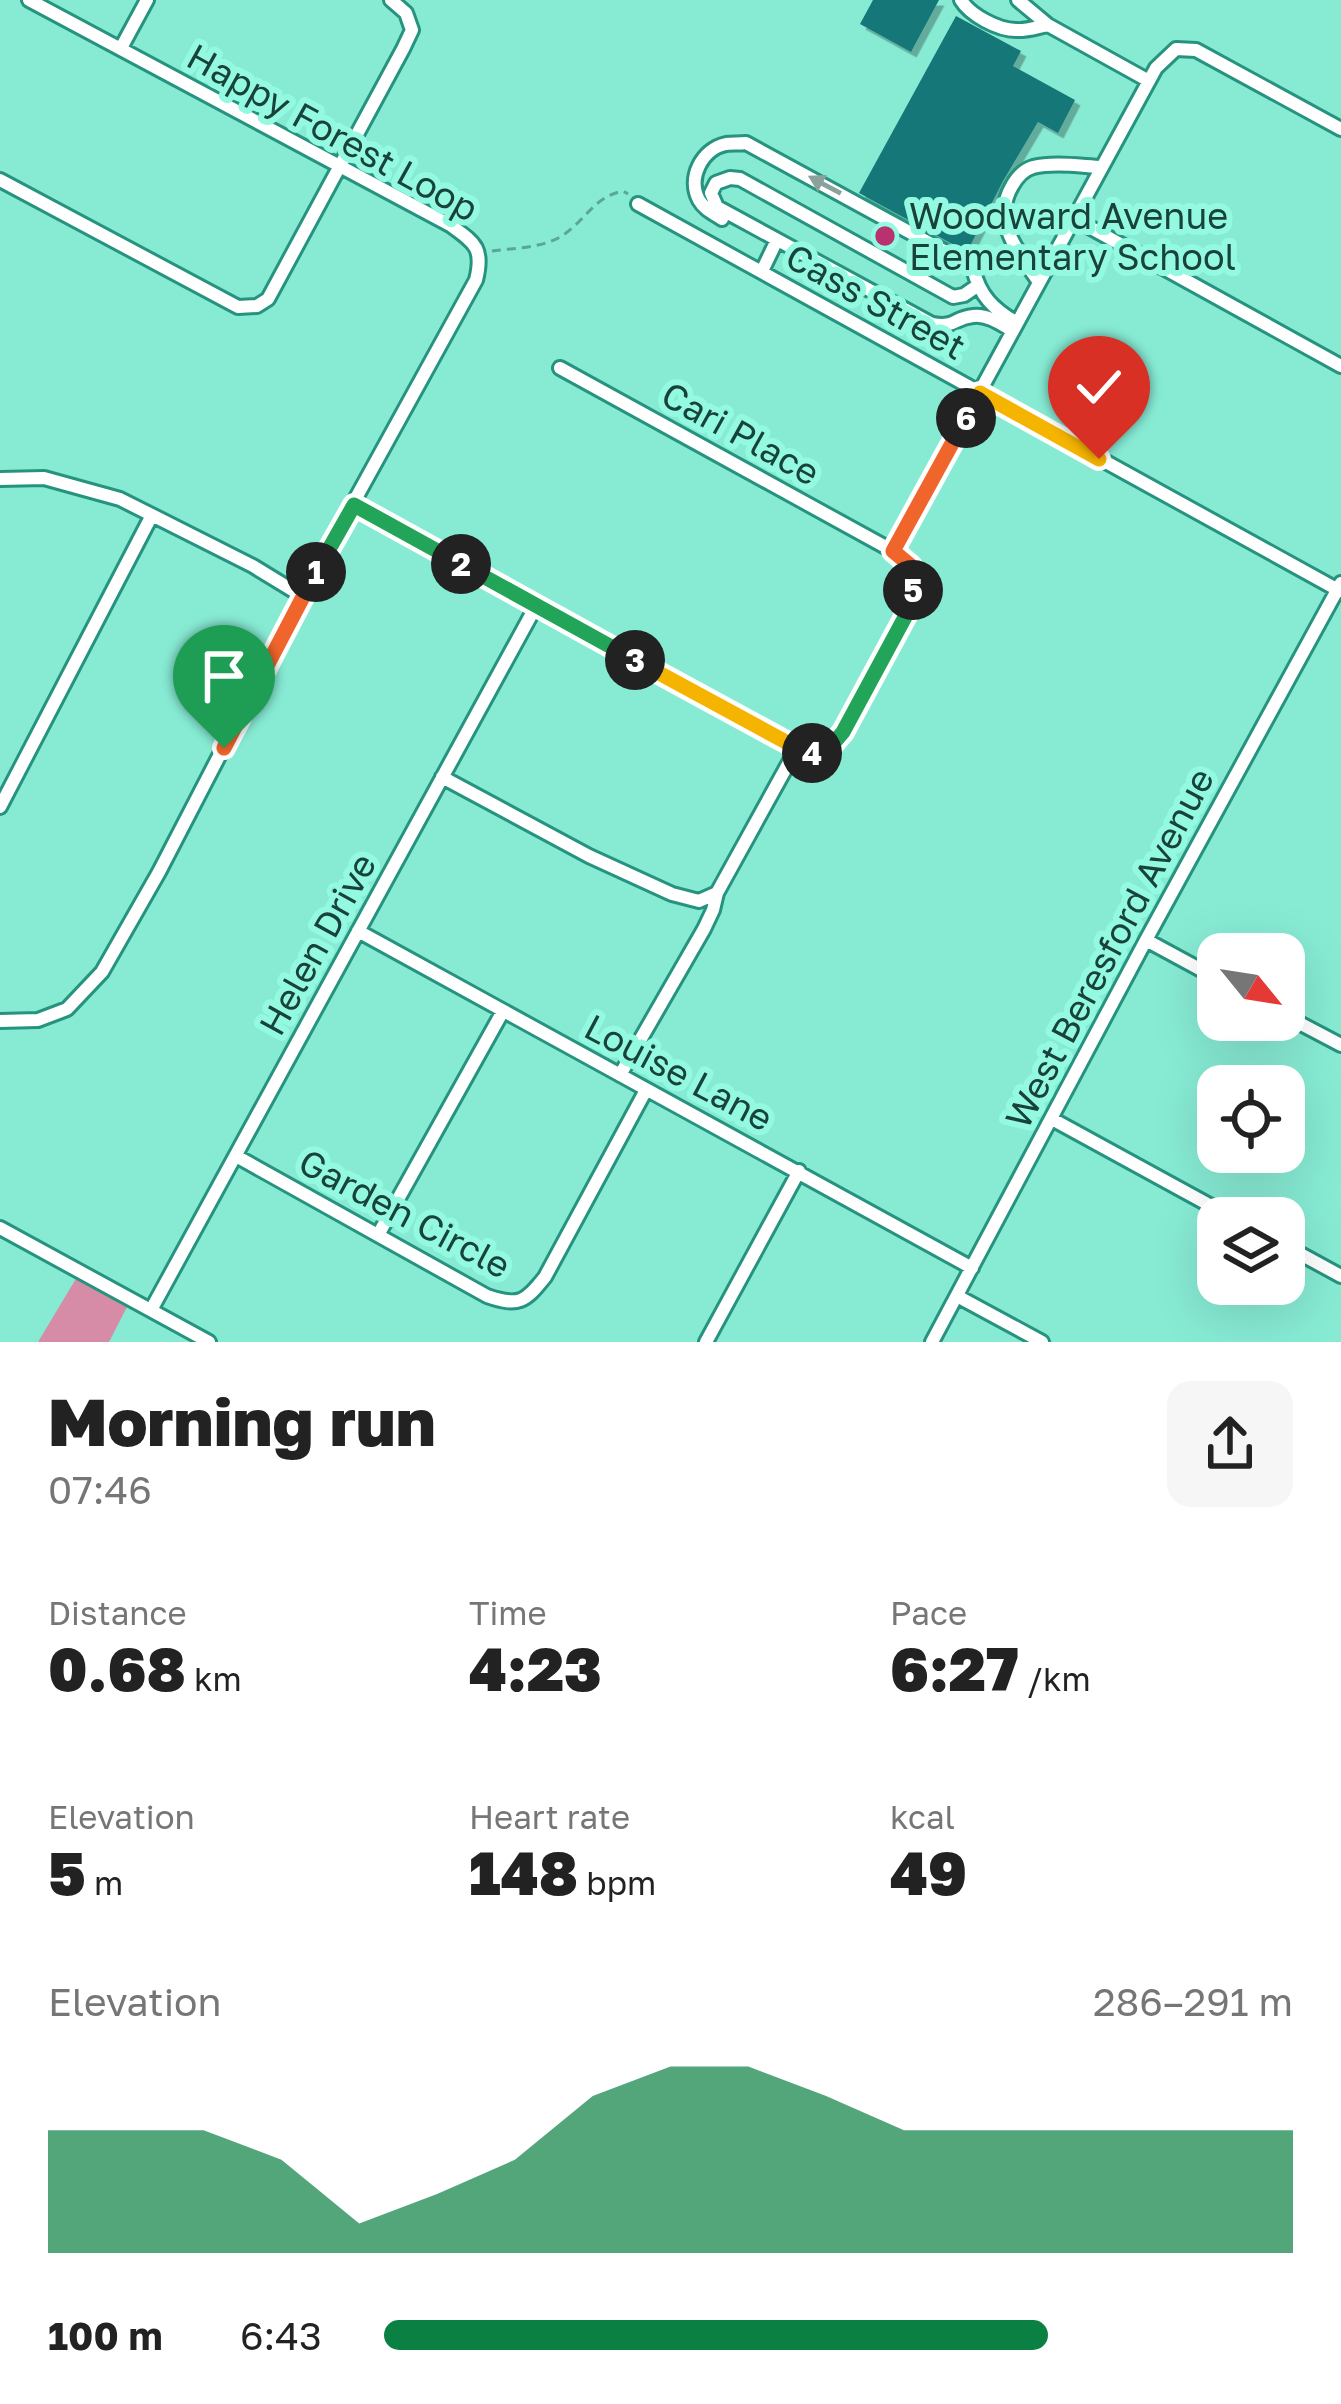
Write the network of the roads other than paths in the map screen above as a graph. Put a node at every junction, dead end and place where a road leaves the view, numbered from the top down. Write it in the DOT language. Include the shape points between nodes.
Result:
graph roads {
  1 [pos="29,0"];
  2 [pos="147,0"];
  3 [pos="391,0"];
  4 [pos="961,0"];
  5 [pos="1018,0"];
  6 [pos="1048,26"];
  7 [pos="121,47"];
  8 [pos="1150,81"];
  9 [pos="1341,129"];
  10 [pos="338,167"];
  11 [pos="1102,167"];
  12 [pos="0,180"];
  13 [pos="638,204"];
  14 [pos="1073,218"];
  15 [pos="774,246"];
  16 [pos="762,271"];
  17 [pos="1039,282"];
  18 [pos="977,286"];
  19 [pos="1015,327"];
  20 [pos="1341,367"];
  21 [pos="560,368"];
  22 [pos="980,393"];
  23 [pos="0,479"];
  24 [pos="354,505"];
  25 [pos="152,515"];
  26 [pos="893,551"];
  27 [pos="1340,588"];
  28 [pos="302,596"];
  29 [pos="536,606"];
  30 [pos="797,748"];
  31 [pos="442,777"];
  32 [pos="0,806"];
  33 [pos="716,893"];
  34 [pos="358,931"];
  35 [pos="1146,940"];
  36 [pos="1197,968"];
  37 [pos="503,1011"];
  38 [pos="0,1021"];
  39 [pos="1305,1026"];
  40 [pos="1341,1045"];
  41 [pos="620,1075"];
  42 [pos="646,1090"];
  43 [pos="1052,1119"];
  44 [pos="236,1156"];
  45 [pos="799,1171"];
  46 [pos="1197,1198"];
  47 [pos="0,1228"];
  48 [pos="379,1235"];
  49 [pos="1305,1257"];
  50 [pos="972,1268"];
  51 [pos="1341,1276"];
  52 [pos="957,1296"];
  53 [pos="151,1310"];
  54 [pos="209,1342"];
  55 [pos="706,1342"];
  56 [pos="932,1342"];
  57 [pos="1042,1342"];
  1 -- 7 [label="street, Happy Forest Loop"];
  2 -- 7 [label="street"];
  3 -- 10 [label="street" via="412,30"];
  4 -- 6 [label="street" via="1005,28"];
  5 -- 6 [label="street"];
  6 -- 8 [label="street"];
  7 -- 10 [label="street, Happy Forest Loop"];
  8 -- 9 [label="street" via="1175,49 1196,50"];
  8 -- 11 [label="street"];
  10 -- 12 [label="street" via="268,299 238,307"];
  10 -- 24 [label="street, Happy Forest Loop" via="450,225 481,260"];
  11 -- 14 [label="street"];
  11 -- 17 [label="street" via="1039,166 1008,192 1003,220"];
  13 -- 16 [label="street, Cass Street"];
  14 -- 17 [label="street"];
  14 -- 20 [label="street"];
  15 -- 16 [label="street"];
  15 -- 18 [label="street" via="717,207 716,183 740,179 953,297"];
  18 -- 15 [label="street, one-way" via="973,269 956,257 746,143 707,153 694,182 702,205"];
  15 -- 19 [label="street" via="932,325 976,315"];
  16 -- 22 [label="street, Cass Street"];
  17 -- 19 [label="street"];
  18 -- 19 [label="street"];
  19 -- 22 [label="street"];
  21 -- 26 [label="street, Cari Place"];
  22 -- 26 [label="street"];
  22 -- 27 [label="street, Cass Street"];
  23 -- 25 [label="street" via="62,482"];
  24 -- 28 [label="street, Happy Forest Loop"];
  24 -- 29 [label="street"];
  25 -- 28 [label="street"];
  25 -- 32 [label="street"];
  26 -- 30 [label="street" via="911,566 911,606 843,732 814,754"];
  27 -- 35 [label="street, West Beresford Avenue"];
  28 -- 38 [label="street, Happy Forest Loop" via="102,973 67,1009"];
  29 -- 30 [label="street"];
  29 -- 31 [label="street, Helen Drive"];
  30 -- 33 [label="street"];
  31 -- 33 [label="street" via="672,894 699,901"];
  31 -- 34 [label="street, Helen Drive"];
  33 -- 41 [label="street"];
  34 -- 37 [label="street, Louise Lane"];
  34 -- 44 [label="street, Helen Drive"];
  35 -- 36 [label="street"];
  35 -- 43 [label="street, West Beresford Avenue"];
  37 -- 41 [label="street, Louise Lane"];
  37 -- 48 [label="street"];
  39 -- 40 [label="street"];
  41 -- 42 [label="street, Louise Lane"];
  42 -- 45 [label="street, Louise Lane"];
  42 -- 48 [label="street, Garden Circle" via="527,1299 487,1296"];
  43 -- 46 [label="street"];
  43 -- 50 [label="street, West Beresford Avenue"];
  44 -- 48 [label="street, Garden Circle"];
  44 -- 53 [label="street, Helen Drive"];
  45 -- 50 [label="street, Louise Lane"];
  45 -- 55 [label="street"];
  47 -- 53 [label="street"];
  49 -- 51 [label="street"];
  50 -- 52 [label="street, West Beresford Avenue"];
  52 -- 56 [label="street, West Beresford Avenue"];
  52 -- 57 [label="street"];
  53 -- 54 [label="street"];
}
